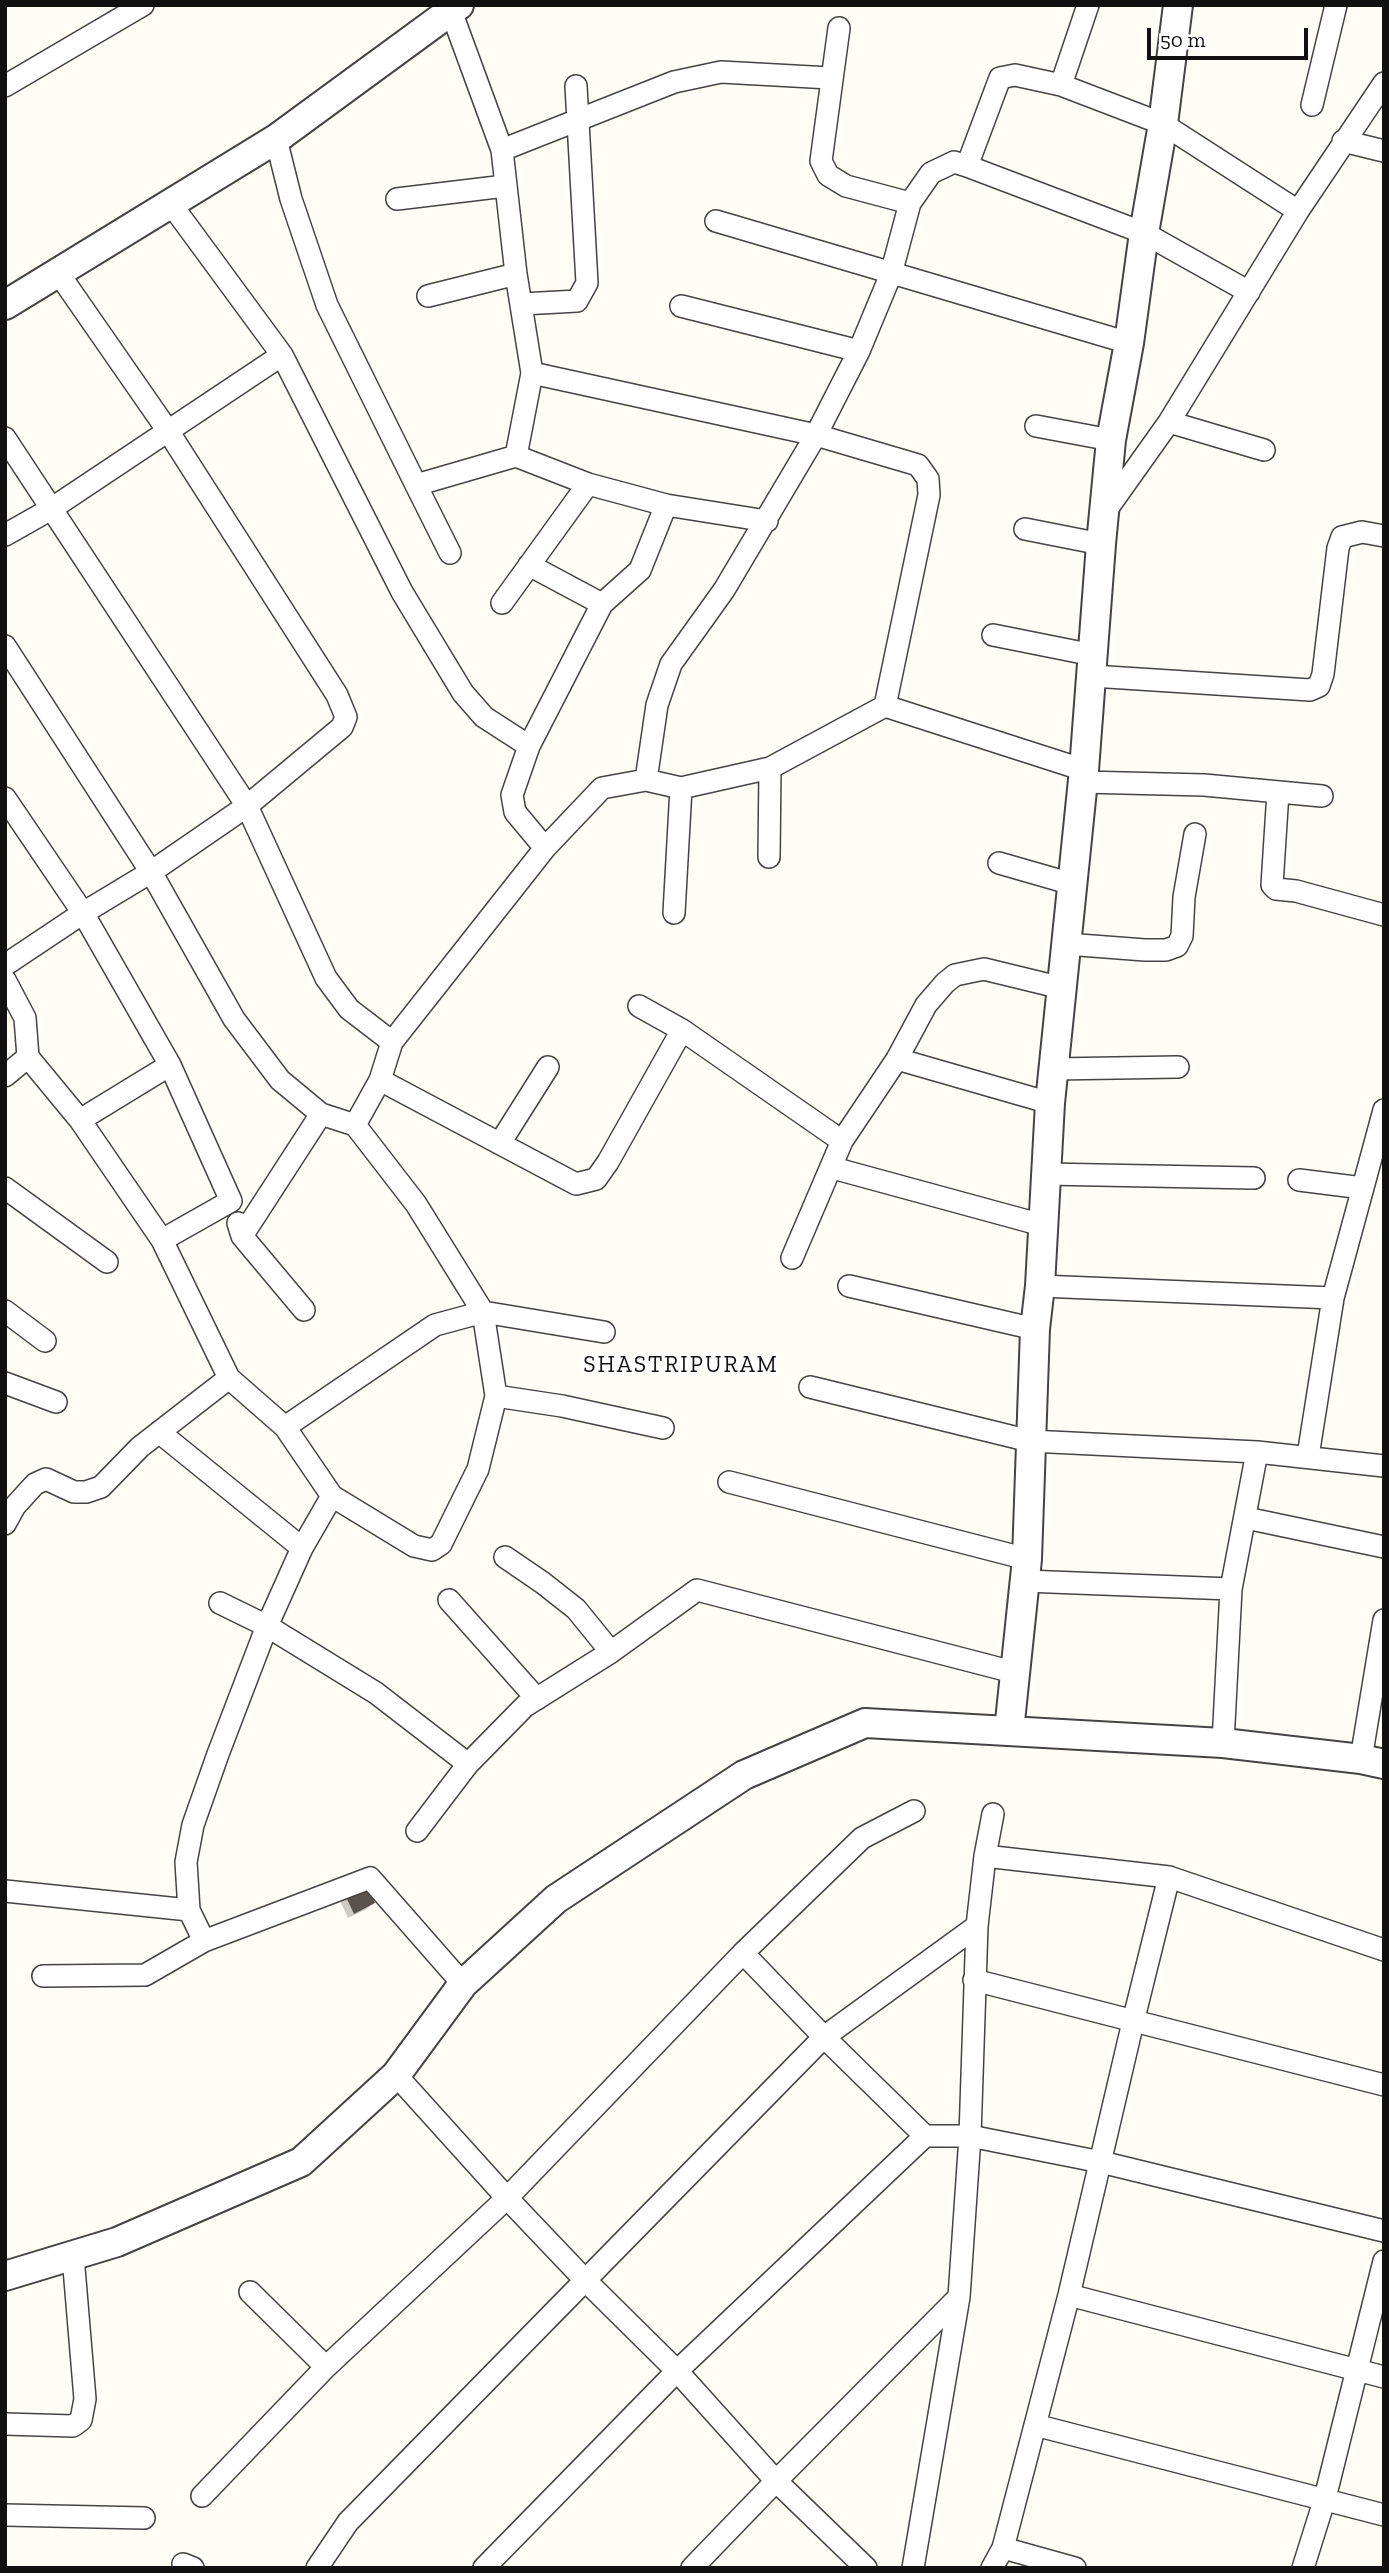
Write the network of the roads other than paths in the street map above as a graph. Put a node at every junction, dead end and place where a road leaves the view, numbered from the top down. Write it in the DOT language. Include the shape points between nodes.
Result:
graph roads {
  1 [pos="144,5"];
  2 [pos="1088,5"];
  3 [pos="1178,5"];
  4 [pos="1336,5"];
  5 [pos="455,8"];
  6 [pos="839,28"];
  7 [pos="830,78"];
  8 [pos="1061,85"];
  9 [pos="5,86"];
  10 [pos="576,86"];
  11 [pos="1382,89"];
  12 [pos="1312,105"];
  13 [pos="577,119"];
  14 [pos="1164,124"];
  15 [pos="276,139"];
  16 [pos="1343,141"];
  17 [pos="502,150"];
  18 [pos="1384,151"];
  19 [pos="967,166"];
  20 [pos="505,186"];
  21 [pos="397,199"];
  22 [pos="910,203"];
  23 [pos="171,204"];
  24 [pos="1298,211"];
  25 [pos="716,221"];
  26 [pos="1144,233"];
  27 [pos="58,274"];
  28 [pos="516,274"];
  29 [pos="891,274"];
  30 [pos="1249,292"];
  31 [pos="428,296"];
  32 [pos="522,304"];
  33 [pos="5,305"];
  34 [pos="681,306"];
  35 [pos="1129,343"];
  36 [pos="859,351"];
  37 [pos="282,355"];
  38 [pos="532,373"];
  39 [pos="1169,422"];
  40 [pos="1036,426"];
  41 [pos="168,431"];
  42 [pos="816,435"];
  43 [pos="5,438"];
  44 [pos="1111,440"];
  45 [pos="1264,450"];
  46 [pos="516,456"];
  47 [pos="588,484"];
  48 [pos="416,485"];
  49 [pos="666,505"];
  50 [pos="51,509"];
  51 [pos="1105,512"];
  52 [pos="767,521"];
  53 [pos="1026,529"];
  54 [pos="5,535"];
  55 [pos="1384,536"];
  56 [pos="1101,544"];
  57 [pos="450,553"];
  58 [pos="529,565"];
  59 [pos="502,603"];
  60 [pos="602,604"];
  61 [pos="993,635"];
  62 [pos="5,646"];
  63 [pos="1093,666"];
  64 [pos="885,706"];
  65 [pos="529,746"];
  66 [pos="770,768"];
  67 [pos="1083,776"];
  68 [pos="646,780"];
  69 [pos="681,788"];
  70 [pos="1278,792"];
  71 [pos="1322,796"];
  72 [pos="5,798"];
  73 [pos="247,806"];
  74 [pos="1195,834"];
  75 [pos="545,848"];
  76 [pos="769,857"];
  77 [pos="999,863"];
  78 [pos="151,872"];
  79 [pos="1072,884"];
  80 [pos="83,913"];
  81 [pos="674,913"];
  82 [pos="1384,915"];
  83 [pos="1066,944"];
  84 [pos="5,965"];
  85 [pos="5,979"];
  86 [pos="1062,988"];
  87 [pos="639,1006"];
  88 [pos="682,1030"];
  89 [pos="392,1042"];
  90 [pos="28,1057"];
  91 [pos="897,1059"];
  92 [pos="170,1065"];
  93 [pos="548,1067"];
  94 [pos="1178,1068"];
  95 [pos="1054,1069"];
  96 [pos="5,1075"];
  97 [pos="380,1080"];
  98 [pos="1050,1103"];
  99 [pos="1384,1110"];
  100 [pos="321,1114"];
  101 [pos="80,1120"];
  102 [pos="355,1125"];
  103 [pos="842,1141"];
  104 [pos="500,1143"];
  105 [pos="833,1168"];
  106 [pos="1046,1174"];
  107 [pos="1254,1178"];
  108 [pos="1299,1180"];
  109 [pos="5,1188"];
  110 [pos="1363,1188"];
  111 [pos="231,1201"];
  112 [pos="1042,1225"];
  113 [pos="242,1236"];
  114 [pos="162,1240"];
  115 [pos="792,1258"];
  116 [pos="107,1262"];
  117 [pos="849,1286"];
  118 [pos="1040,1286"];
  119 [pos="1333,1298"];
  120 [pos="304,1310"];
  121 [pos="5,1311"];
  122 [pos="483,1312"];
  123 [pos="1035,1329"];
  124 [pos="604,1332"];
  125 [pos="45,1341"];
  126 [pos="229,1378"];
  127 [pos="5,1383"];
  128 [pos="810,1387"];
  129 [pos="496,1396"];
  130 [pos="56,1402"];
  131 [pos="285,1427"];
  132 [pos="663,1428"];
  133 [pos="159,1432"];
  134 [pos="1030,1441"];
  135 [pos="1257,1452"];
  136 [pos="1308,1456"];
  137 [pos="1384,1466"];
  138 [pos="729,1482"];
  139 [pos="332,1496"];
  140 [pos="1246,1518"];
  141 [pos="5,1524"];
  142 [pos="1384,1547"];
  143 [pos="302,1548"];
  144 [pos="505,1557"];
  145 [pos="1026,1570"];
  146 [pos="1231,1589"];
  147 [pos="449,1600"];
  148 [pos="220,1603"];
  149 [pos="1384,1620"];
  150 [pos="267,1626"];
  151 [pos="611,1652"];
  152 [pos="1017,1674"];
  153 [pos="537,1699"];
  154 [pos="1009,1731"];
  155 [pos="1223,1743"];
  156 [pos="1372,1761"];
  157 [pos="468,1764"];
  158 [pos="914,1811"];
  159 [pos="993,1814"];
  160 [pos="417,1831"];
  161 [pos="985,1856"];
  162 [pos="1170,1877"];
  163 [pos="5,1891"];
  164 [pos="189,1910"];
  165 [pos="977,1926"];
  166 [pos="204,1941"];
  167 [pos="1384,1950"];
  168 [pos="743,1953"];
  169 [pos="43,1976"];
  170 [pos="974,1980"];
  171 [pos="463,1984"];
  172 [pos="1133,2022"];
  173 [pos="824,2037"];
  174 [pos="396,2075"];
  175 [pos="1384,2085"];
  176 [pos="925,2136"];
  177 [pos="970,2136"];
  178 [pos="1101,2162"];
  179 [pos="506,2198"];
  180 [pos="1384,2231"];
  181 [pos="73,2256"];
  182 [pos="1384,2261"];
  183 [pos="5,2276"];
  184 [pos="585,2280"];
  185 [pos="250,2292"];
  186 [pos="1069,2295"];
  187 [pos="959,2297"];
  188 [pos="326,2367"];
  189 [pos="677,2371"];
  190 [pos="1357,2371"];
  191 [pos="1384,2377"];
  192 [pos="5,2424"];
  193 [pos="1035,2425"];
  194 [pos="776,2480"];
  195 [pos="202,2496"];
  196 [pos="1325,2498"];
  197 [pos="5,2515"];
  198 [pos="1384,2515"];
  199 [pos="144,2518"];
  200 [pos="1003,2548"];
  201 [pos="317,2568"];
  202 [pos="484,2568"];
  203 [pos="692,2568"];
  204 [pos="866,2568"];
  205 [pos="913,2568"];
  206 [pos="992,2568"];
  207 [pos="1075,2568"];
  208 [pos="1303,2568"];
  1 -- 9 [label="street"];
  2 -- 8 [label="street"];
  3 -- 14 [label="street"];
  4 -- 12 [label="street"];
  5 -- 15 [label="street"];
  5 -- 17 [label="street"];
  6 -- 7 [label="street"];
  7 -- 13 [label="street" via="721,72 674,82"];
  7 -- 22 [label="street" via="821,162 828,175 846,186"];
  8 -- 14 [label="street"];
  8 -- 19 [label="street" via="1015,75 1000,78"];
  10 -- 13 [label="street"];
  11 -- 16 [label="street"];
  13 -- 17 [label="street"];
  13 -- 32 [label="street" via="587,284 578,301"];
  14 -- 24 [label="street"];
  14 -- 26 [label="street"];
  15 -- 23 [label="street"];
  15 -- 48 [label="street" via="327,305"];
  16 -- 18 [label="street"];
  16 -- 24 [label="street"];
  17 -- 20 [label="street"];
  19 -- 22 [label="street" via="954,162 931,173"];
  19 -- 26 [label="street"];
  20 -- 21 [label="street"];
  20 -- 28 [label="street"];
  22 -- 29 [label="street"];
  23 -- 27 [label="street"];
  23 -- 37 [label="street"];
  24 -- 30 [label="street"];
  25 -- 29 [label="street"];
  26 -- 30 [label="street"];
  26 -- 35 [label="street"];
  27 -- 33 [label="street"];
  27 -- 41 [label="street"];
  28 -- 31 [label="street"];
  28 -- 32 [label="street"];
  29 -- 35 [label="street"];
  29 -- 36 [label="street"];
  30 -- 39 [label="street"];
  32 -- 38 [label="street"];
  34 -- 36 [label="street"];
  35 -- 44 [label="street"];
  36 -- 42 [label="street"];
  37 -- 41 [label="street"];
  37 -- 65 [label="street" via="402,592 463,693 484,717"];
  38 -- 42 [label="street"];
  38 -- 46 [label="street"];
  39 -- 45 [label="street"];
  39 -- 51 [label="street"];
  40 -- 44 [label="street"];
  41 -- 50 [label="street"];
  41 -- 73 [label="street" via="337,695 346,717 342,727"];
  42 -- 52 [label="street"];
  42 -- 64 [label="street" via="918,465 928,479 929,495"];
  43 -- 50 [label="street"];
  44 -- 51 [label="street"];
  46 -- 47 [label="street"];
  46 -- 48 [label="street"];
  47 -- 49 [label="street"];
  47 -- 58 [label="street"];
  48 -- 57 [label="street"];
  49 -- 52 [label="street"];
  49 -- 60 [label="street" via="640,570"];
  50 -- 54 [label="street"];
  50 -- 73 [label="street"];
  51 -- 56 [label="street"];
  52 -- 68 [label="street" via="671,664 657,705"];
  53 -- 56 [label="street"];
  55 -- 63 [label="street" via="1362,532 1342,537 1319,686 1310,690"];
  56 -- 63 [label="street"];
  58 -- 59 [label="street"];
  58 -- 60 [label="street"];
  60 -- 65 [label="street"];
  61 -- 63 [label="street"];
  62 -- 78 [label="street"];
  63 -- 67 [label="street"];
  64 -- 66 [label="street"];
  64 -- 67 [label="street"];
  65 -- 75 [label="street" via="512,794 515,812"];
  66 -- 69 [label="street"];
  66 -- 76 [label="street"];
  67 -- 70 [label="street"];
  67 -- 79 [label="street"];
  68 -- 69 [label="street"];
  68 -- 75 [label="street" via="602,788"];
  69 -- 81 [label="street"];
  70 -- 71 [label="street"];
  70 -- 82 [label="street" via="1272,885"];
  72 -- 80 [label="street"];
  73 -- 78 [label="street"];
  73 -- 89 [label="street" via="326,978 349,1009"];
  74 -- 83 [label="street" via="1177,946 1145,950"];
  75 -- 89 [label="street"];
  77 -- 79 [label="street"];
  78 -- 80 [label="street"];
  78 -- 100 [label="street" via="234,1019 281,1080"];
  79 -- 83 [label="street"];
  80 -- 84 [label="street"];
  80 -- 92 [label="street"];
  83 -- 86 [label="street"];
  85 -- 90 [label="street" via="25,1018"];
  86 -- 91 [label="street" via="984,969 955,975 926,1004"];
  86 -- 95 [label="street"];
  87 -- 88 [label="street"];
  88 -- 103 [label="street"];
  88 -- 104 [label="street" via="596,1179 576,1184"];
  89 -- 97 [label="street"];
  90 -- 96 [label="street"];
  90 -- 101 [label="street"];
  91 -- 98 [label="street"];
  91 -- 103 [label="street"];
  92 -- 101 [label="street"];
  92 -- 111 [label="street"];
  93 -- 104 [label="street"];
  94 -- 95 [label="street"];
  95 -- 98 [label="street"];
  97 -- 102 [label="street"];
  97 -- 104 [label="street"];
  98 -- 106 [label="street"];
  99 -- 110 [label="street"];
  100 -- 102 [label="street"];
  100 -- 113 [label="street"];
  101 -- 114 [label="street"];
  102 -- 122 [label="street" via="415,1205"];
  103 -- 105 [label="street"];
  105 -- 112 [label="street"];
  105 -- 115 [label="street"];
  106 -- 107 [label="street"];
  106 -- 112 [label="street"];
  108 -- 110 [label="street"];
  109 -- 116 [label="street"];
  110 -- 119 [label="street"];
  111 -- 113 [label="street"];
  111 -- 114 [label="street"];
  112 -- 118 [label="street"];
  113 -- 120 [label="street"];
  114 -- 126 [label="street"];
  117 -- 123 [label="street"];
  118 -- 119 [label="street"];
  118 -- 123 [label="street"];
  119 -- 136 [label="street"];
  121 -- 125 [label="street"];
  122 -- 124 [label="street"];
  122 -- 129 [label="street"];
  122 -- 131 [label="street" via="435,1325"];
  123 -- 134 [label="street"];
  126 -- 131 [label="street"];
  126 -- 133 [label="street"];
  127 -- 130 [label="street"];
  128 -- 134 [label="street"];
  129 -- 132 [label="street"];
  129 -- 139 [label="street" via="478,1469 441,1544 432,1550 414,1545"];
  131 -- 139 [label="street"];
  133 -- 141 [label="street" via="101,1487 74,1492 46,1479 35,1484"];
  133 -- 143 [label="street"];
  134 -- 135 [label="street"];
  134 -- 145 [label="street"];
  135 -- 136 [label="street"];
  135 -- 140 [label="street"];
  136 -- 137 [label="street"];
  138 -- 145 [label="street"];
  139 -- 143 [label="street"];
  140 -- 142 [label="street"];
  140 -- 146 [label="street"];
  143 -- 150 [label="street"];
  144 -- 151 [label="street" via="576,1609"];
  145 -- 146 [label="street"];
  145 -- 152 [label="street"];
  146 -- 155 [label="street"];
  147 -- 153 [label="street"];
  148 -- 150 [label="street"];
  149 -- 156 [label="street"];
  150 -- 157 [label="street" via="376,1693"];
  150 -- 164 [label="street" via="193,1825 186,1862"];
  151 -- 152 [label="street" via="697,1590"];
  151 -- 153 [label="street"];
  152 -- 154 [label="street"];
  153 -- 157 [label="street"];
  154 -- 155 [label="street"];
  154 -- 171 [label="street" via="864,1723 744,1775 556,1899"];
  155 -- 156 [label="street"];
  157 -- 160 [label="street"];
  158 -- 168 [label="street" via="862,1838"];
  159 -- 161 [label="street"];
  161 -- 162 [label="street"];
  161 -- 165 [label="street"];
  162 -- 167 [label="street"];
  162 -- 172 [label="street"];
  163 -- 164 [label="street"];
  164 -- 166 [label="street"];
  165 -- 170 [label="street"];
  165 -- 173 [label="street"];
  166 -- 169 [label="street" via="145,1975"];
  166 -- 171 [label="street" via="370,1878"];
  168 -- 173 [label="street"];
  168 -- 179 [label="street"];
  170 -- 172 [label="street"];
  170 -- 177 [label="street"];
  171 -- 174 [label="street"];
  172 -- 175 [label="street"];
  172 -- 178 [label="street"];
  173 -- 176 [label="street"];
  173 -- 184 [label="street"];
  174 -- 179 [label="street"];
  174 -- 181 [label="street" via="301,2162 117,2242"];
  176 -- 177 [label="street"];
  176 -- 189 [label="street"];
  177 -- 178 [label="street"];
  177 -- 187 [label="street"];
  178 -- 180 [label="street"];
  178 -- 186 [label="street"];
  179 -- 184 [label="street"];
  179 -- 188 [label="street"];
  181 -- 183 [label="street"];
  181 -- 192 [label="street" via="85,2399 81,2420 73,2426"];
  182 -- 190 [label="street"];
  184 -- 189 [label="street"];
  184 -- 201 [label="street" via="348,2522"];
  185 -- 188 [label="street"];
  186 -- 190 [label="street"];
  186 -- 193 [label="street"];
  187 -- 194 [label="street"];
  187 -- 205 [label="street"];
  188 -- 195 [label="street"];
  189 -- 194 [label="street"];
  189 -- 202 [label="street"];
  190 -- 191 [label="street"];
  190 -- 196 [label="street"];
  193 -- 196 [label="street"];
  193 -- 200 [label="street"];
  194 -- 203 [label="street"];
  194 -- 204 [label="street"];
  196 -- 198 [label="street"];
  196 -- 208 [label="street"];
  197 -- 199 [label="street"];
  200 -- 206 [label="street"];
  200 -- 207 [label="street"];
}
